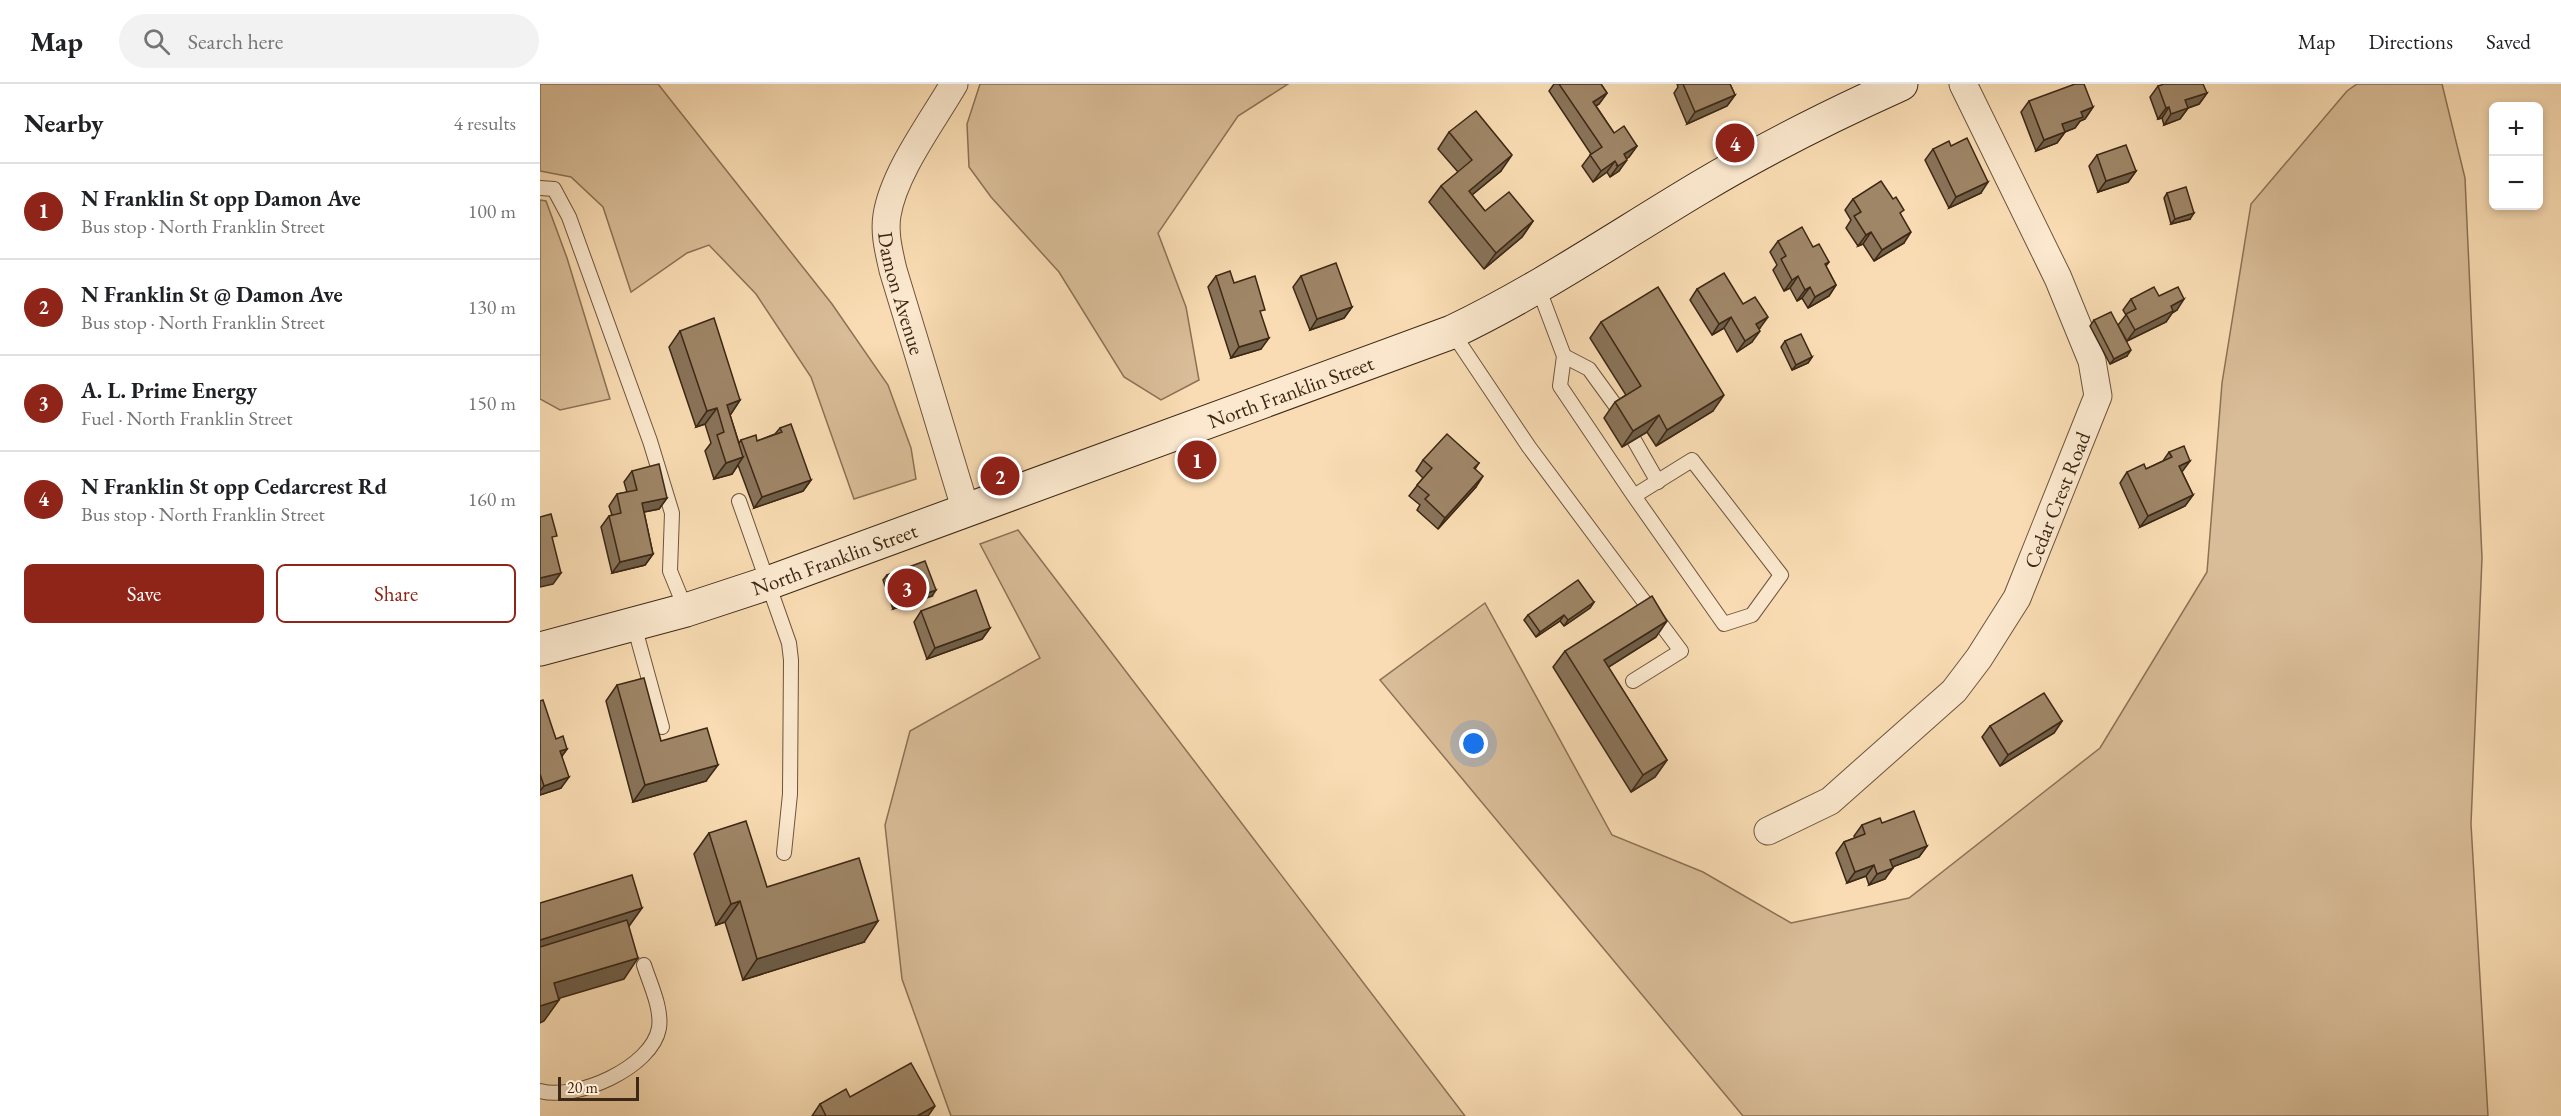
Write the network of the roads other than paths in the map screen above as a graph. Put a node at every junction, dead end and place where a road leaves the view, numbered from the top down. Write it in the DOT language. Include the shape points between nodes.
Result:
graph roads {
  1 [pos="954,84"];
  2 [pos="1901,84"];
  3 [pos="1963,84"];
  4 [pos="540,188"];
  5 [pos="1538,287"];
  6 [pos="1452,332"];
  7 [pos="1564,356"];
  8 [pos="1618,410"];
  9 [pos="1634,440"];
  10 [pos="1658,482"];
  11 [pos="1634,496"];
  12 [pos="739,501"];
  13 [pos="966,511"];
  14 [pos="768,583"];
  15 [pos="686,610"];
  16 [pos="634,625"];
  17 [pos="540,649"];
  18 [pos="1633,681"];
  19 [pos="662,727"];
  20 [pos="1768,831"];
  21 [pos="784,853"];
  22 [pos="644,965"];
  23 [pos="540,1091"];
  1 -- 13 [label="street, Damon Avenue" via="896,186 886,233 893,270"];
  2 -- 5 [label="main road, North Franklin Street" via="1745,162"];
  3 -- 20 [label="street, Cedar Crest Road" via="2058,278 2092,361 2098,396 2017,598 1979,658 1953,691 1830,801"];
  4 -- 15 [label="lane" via="554,189 569,217 650,441 672,513 670,571"];
  5 -- 6 [label="main road, North Franklin Street"];
  5 -- 7 [label="lane"];
  6 -- 13 [label="main road, North Franklin Street"];
  6 -- 18 [label="lane" via="1529,447 1681,651"];
  7 -- 8 [label="lane" via="1589,369"];
  7 -- 11 [label="lane" via="1560,386"];
  9 -- 10 [label="lane"];
  10 -- 11 [label="lane"];
  10 -- 11 [label="lane" via="1692,460 1781,575 1752,615 1724,624"];
  12 -- 14 [label="lane"];
  13 -- 14 [label="main road, North Franklin Street"];
  14 -- 15 [label="main road, North Franklin Street"];
  14 -- 21 [label="lane" via="789,644 792,673 790,794"];
  15 -- 16 [label="main road, North Franklin Street"];
  16 -- 17 [label="main road, North Franklin Street"];
  16 -- 19 [label="lane"];
  22 -- 23 [label="lane" via="659,1021 650,1049 616,1076 567,1092"];
}
